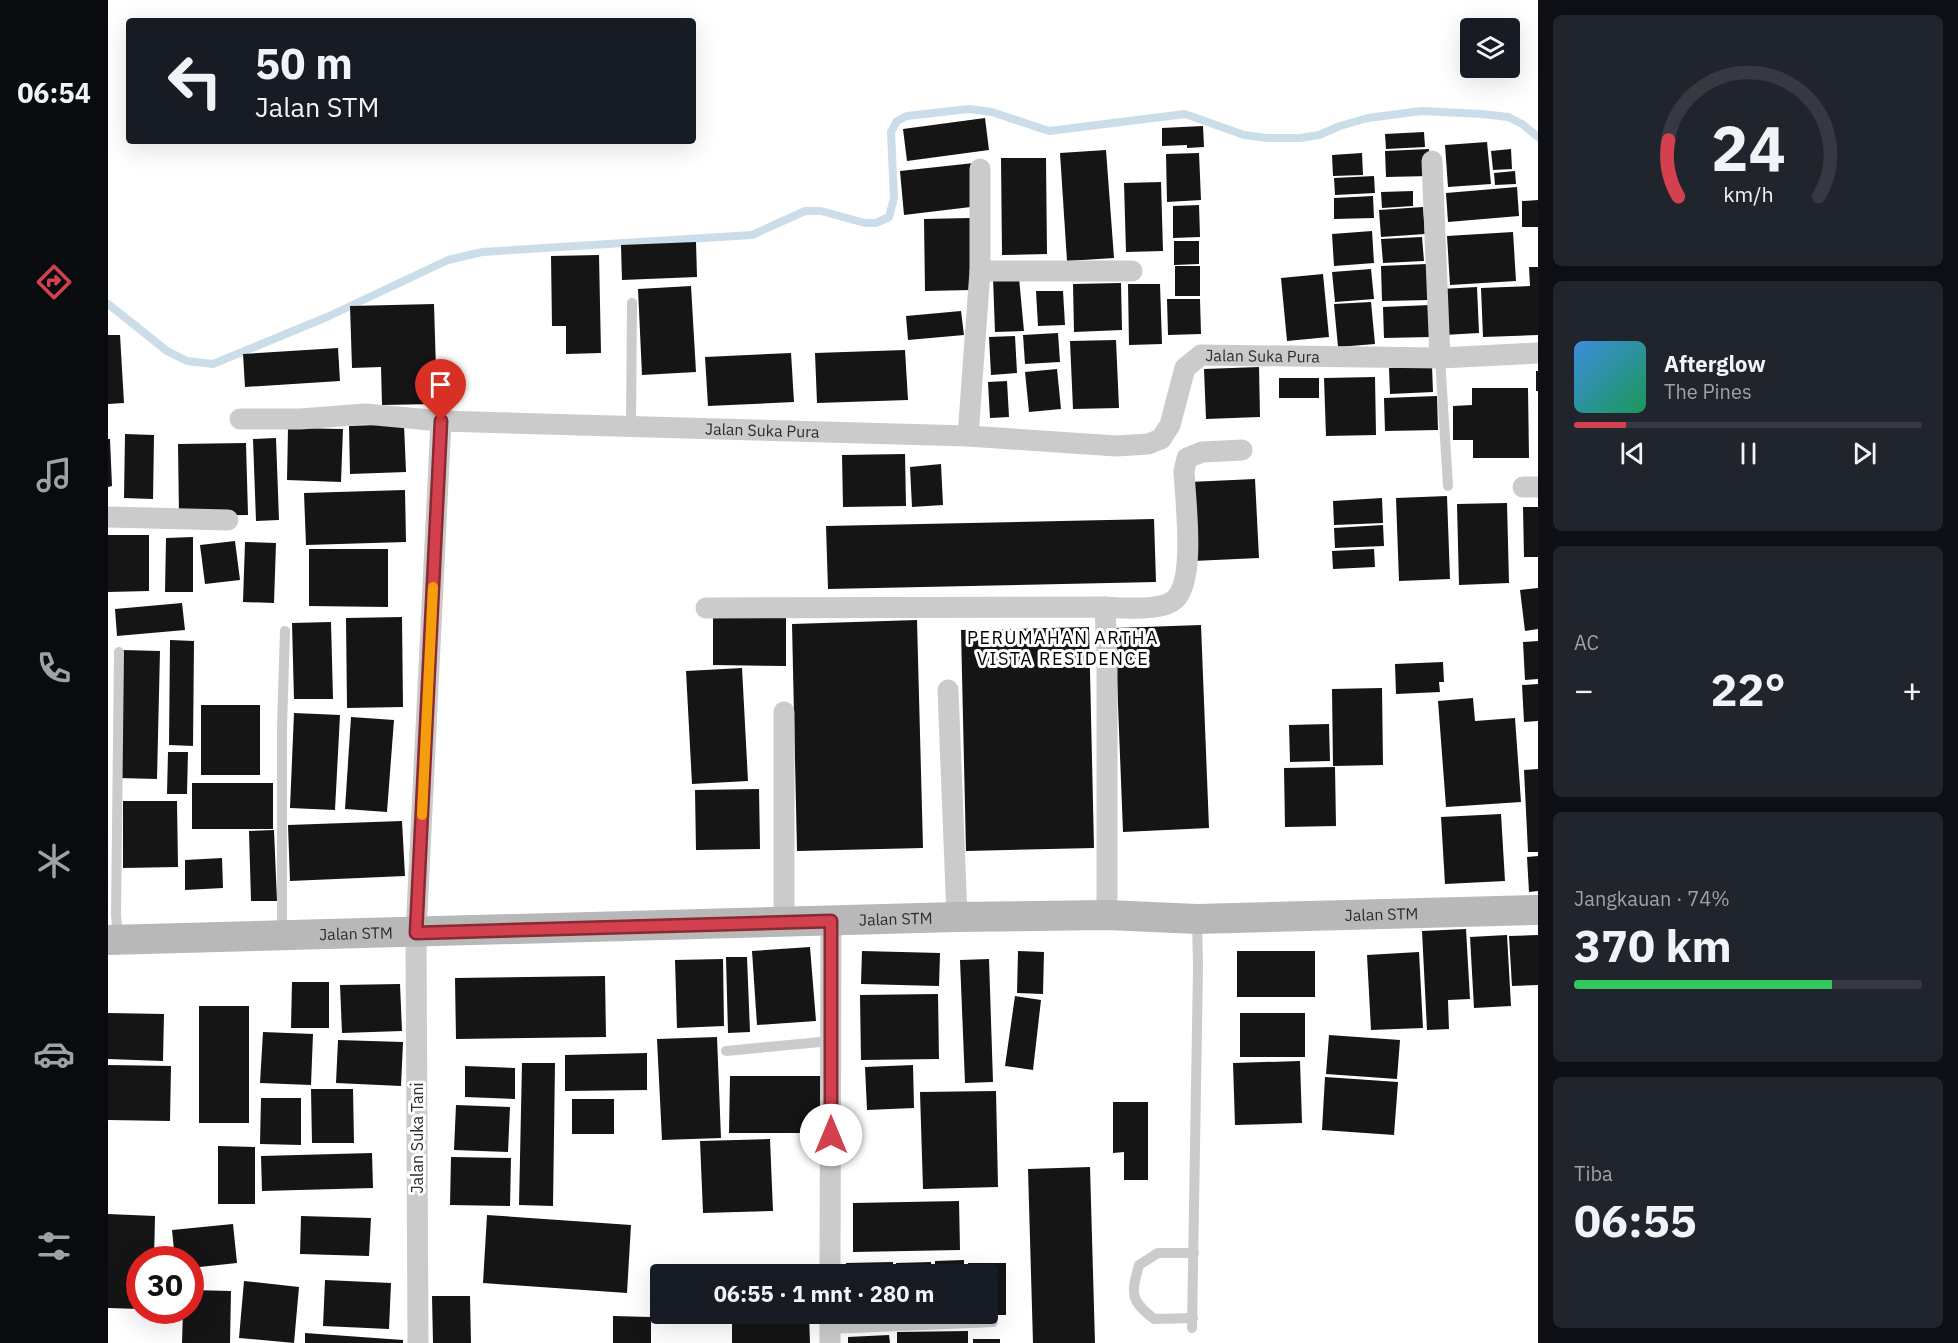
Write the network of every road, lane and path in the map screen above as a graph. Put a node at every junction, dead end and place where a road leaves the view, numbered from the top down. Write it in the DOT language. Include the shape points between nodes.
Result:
graph roads {
  1 [pos="1432,161"];
  2 [pos="980,169"];
  3 [pos="980,271"];
  4 [pos="1132,271"];
  5 [pos="632,303"];
  6 [pos="1538,353"];
  7 [pos="1440,358"];
  8 [pos="240,419"];
  9 [pos="441,421"];
  10 [pos="631,425"];
  11 [pos="968,436"];
  12 [pos="1242,450"];
  13 [pos="1448,486"];
  14 [pos="108,517"];
  15 [pos="228,520"];
  16 [pos="1105,607"];
  17 [pos="706,608"];
  18 [pos="285,631"];
  19 [pos="119,652"];
  20 [pos="948,690"];
  21 [pos="784,712"];
  22 [pos="1538,910"];
  23 [pos="1107,915"];
  24 [pos="957,918"];
  25 [pos="1197,919"];
  26 [pos="831,921"];
  27 [pos="784,922"];
  28 [pos="416,933"];
  29 [pos="282,937"];
  30 [pos="113,940"];
  31 [pos="831,1041"];
  32 [pos="726,1051"];
  33 [pos="1194,1252"];
  34 [pos="830,1264"];
  35 [pos="946,1324"];
  36 [pos="830,1329"];
  37 [pos="418,1343"];
  1 -- 7 [label="street"];
  2 -- 3 [label="street"];
  3 -- 4 [label="street"];
  3 -- 11 [label="street"];
  5 -- 10 [label="lane"];
  6 -- 7 [label="street, Jalan Suka Pura"];
  7 -- 11 [label="street, Jalan Suka Pura" via="1201,355 1185,368 1170,425 1161,439 1148,444 1116,446"];
  7 -- 13 [label="lane"];
  8 -- 9 [label="street, Jalan Suka Pura" via="365,414"];
  9 -- 10 [label="street, Jalan Suka Pura"];
  9 -- 28 [label="street"];
  10 -- 11 [label="street, Jalan Suka Pura"];
  12 -- 16 [label="street" via="1202,452 1187,458 1184,471 1188,564 1184,589 1173,602 1148,608"];
  14 -- 15 [label="street"];
  16 -- 17 [label="street"];
  16 -- 23 [label="street"];
  18 -- 29 [label="lane"];
  19 -- 30 [label="lane"];
  20 -- 24 [label="street"];
  21 -- 27 [label="street"];
  22 -- 25 [label="street, Jalan STM"];
  23 -- 24 [label="street, Jalan STM"];
  23 -- 25 [label="street, Jalan STM"];
  24 -- 26 [label="street, Jalan STM"];
  25 -- 33 [label="lane"];
  26 -- 27 [label="street, Jalan STM"];
  26 -- 31 [label="street"];
  27 -- 28 [label="street, Jalan STM"];
  28 -- 29 [label="street, Jalan STM"];
  28 -- 37 [label="street, Jalan Suka Tani"];
  29 -- 30 [label="street, Jalan STM"];
  31 -- 32 [label="lane"];
  31 -- 34 [label="street"];
  33 -- 33 [label="lane" via="1193,1323 1154,1319 1137,1305 1133,1286 1139,1265 1158,1253"];
  35 -- 36 [label="lane"];
}
